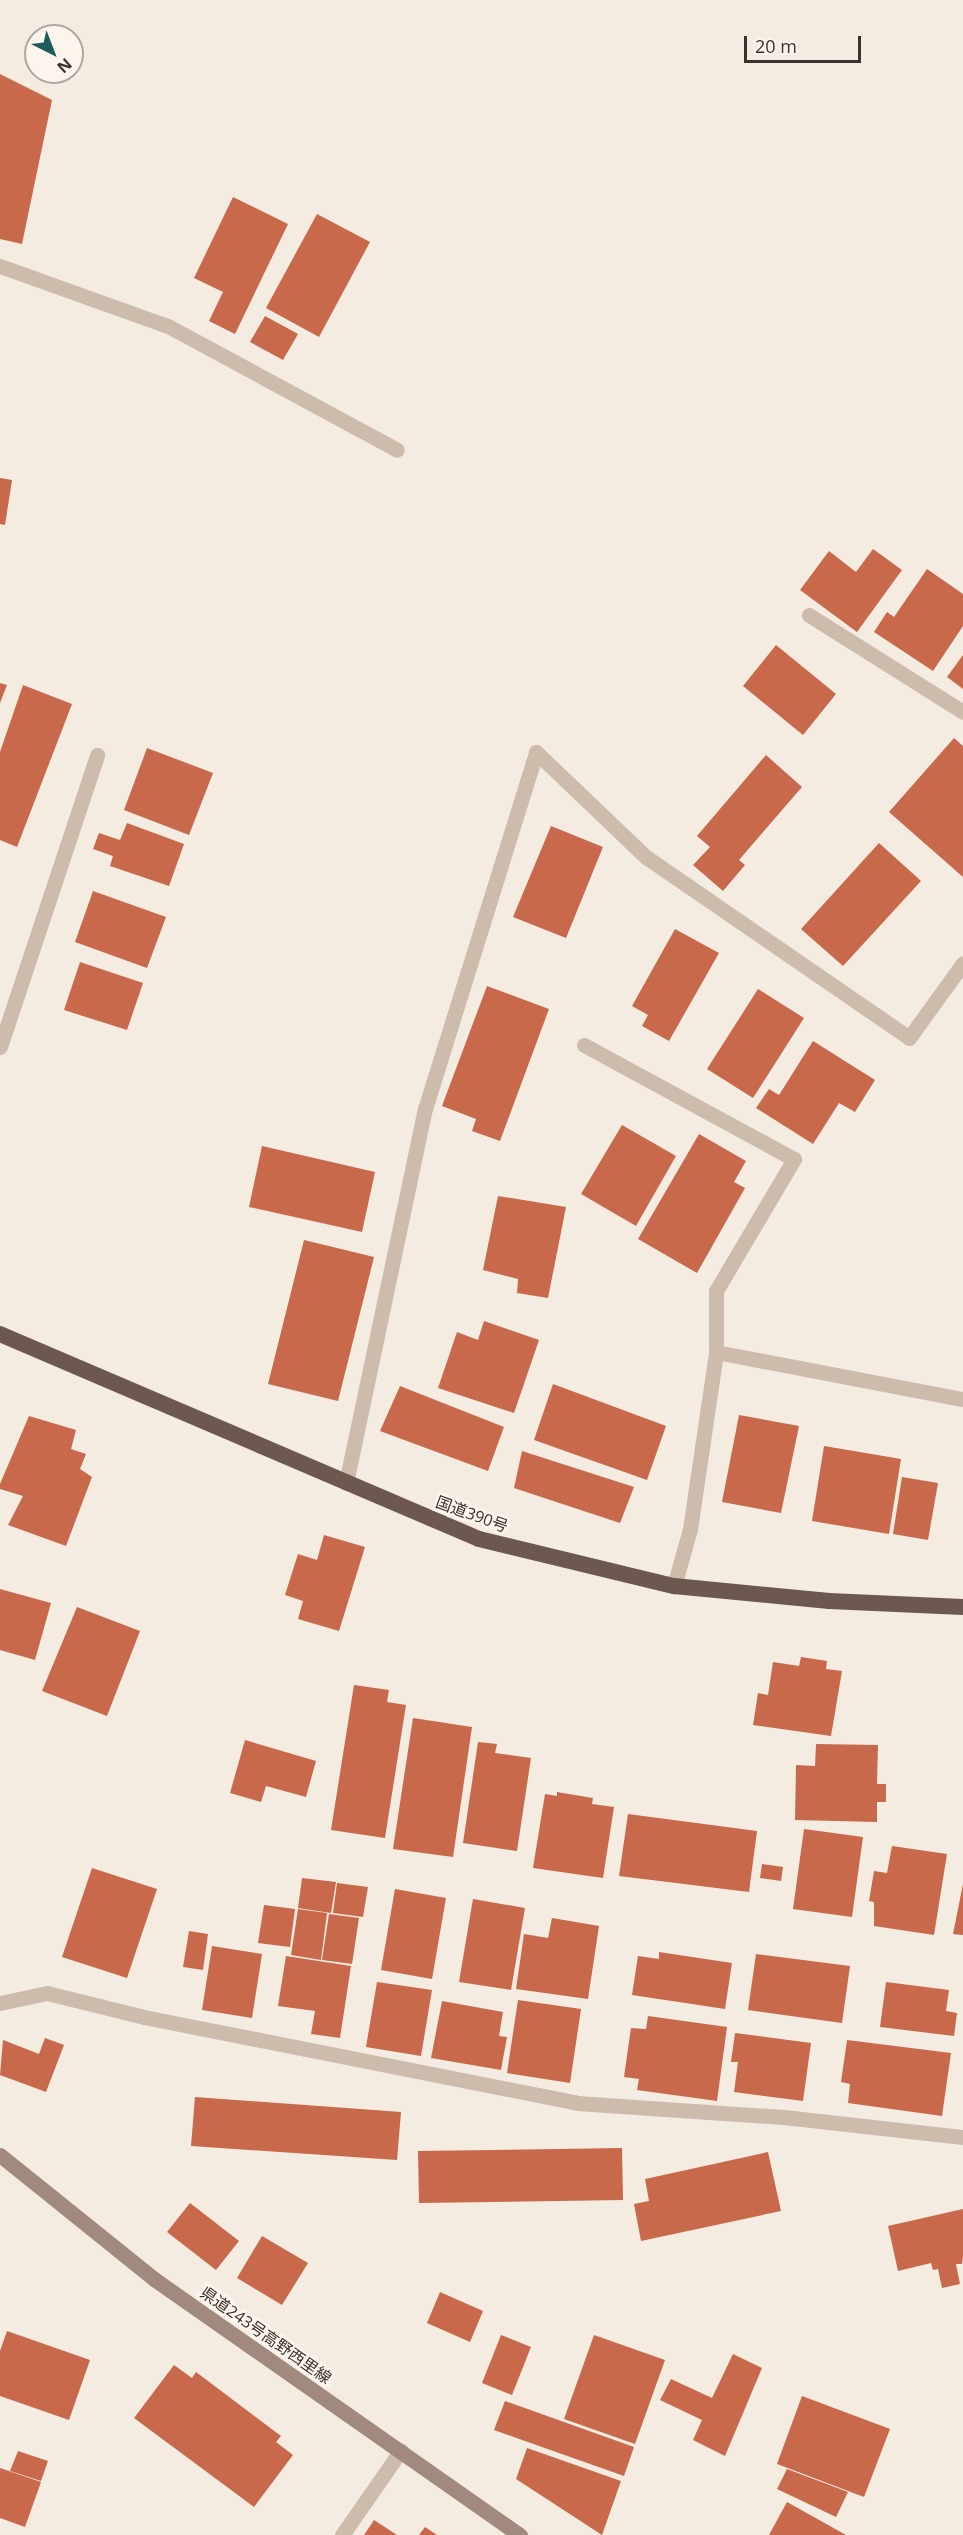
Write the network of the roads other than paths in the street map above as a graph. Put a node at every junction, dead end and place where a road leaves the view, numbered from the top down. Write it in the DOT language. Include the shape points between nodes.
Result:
graph roads {
  1 [pos="0,266"];
  2 [pos="397,450"];
  3 [pos="809,615"];
  4 [pos="963,712"];
  5 [pos="96,754"];
  6 [pos="963,963"];
  7 [pos="584,1046"];
  8 [pos="0,1047"];
  9 [pos="0,1334"];
  10 [pos="716,1352"];
  11 [pos="963,1399"];
  12 [pos="346,1483"];
  13 [pos="674,1586"];
  14 [pos="963,1607"];
  15 [pos="0,2003"];
  16 [pos="963,2137"];
  17 [pos="0,2155"];
  18 [pos="401,2450"];
  19 [pos="342,2535"];
  20 [pos="520,2535"];
  1 -- 2 [label="street" via="168,326"];
  3 -- 4 [label="street"];
  5 -- 8 [label="street"];
  6 -- 12 [label="street" via="909,1038 646,857 536,752 425,1109"];
  7 -- 10 [label="street" via="794,1159 716,1291"];
  9 -- 12 [label="highway, 国道390号"];
  10 -- 11 [label="street"];
  10 -- 13 [label="street" via="690,1529"];
  12 -- 13 [label="highway, 国道390号" via="478,1539"];
  13 -- 14 [label="highway, 国道390号" via="829,1601"];
  15 -- 16 [label="street" via="47,1993 144,2017 577,2103 784,2117"];
  17 -- 18 [label="main road, 県道243号高野西里線" via="154,2279"];
  18 -- 19 [label="street"];
  18 -- 20 [label="main road, 県道243号高野西里線"];
}
